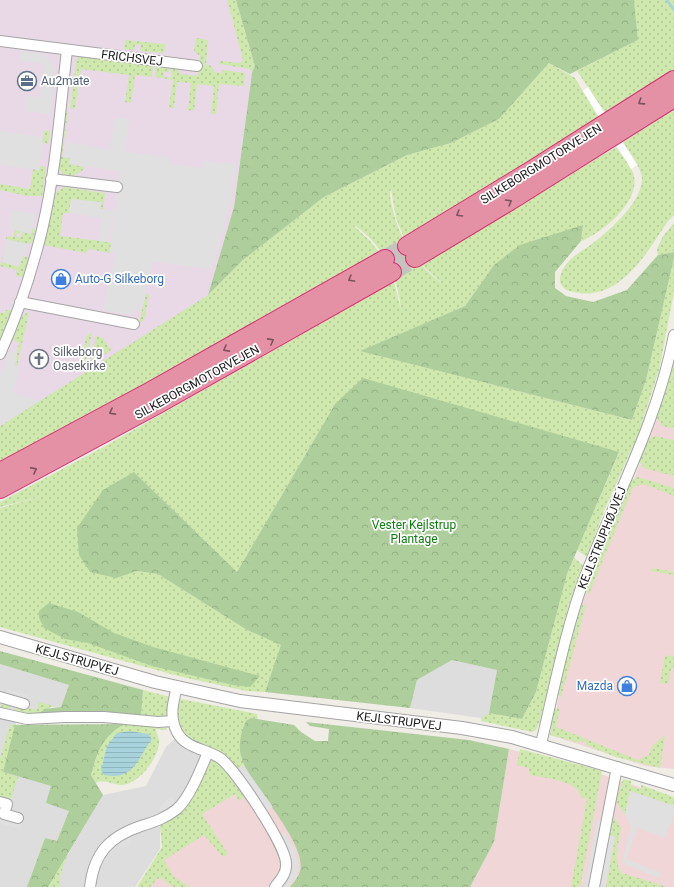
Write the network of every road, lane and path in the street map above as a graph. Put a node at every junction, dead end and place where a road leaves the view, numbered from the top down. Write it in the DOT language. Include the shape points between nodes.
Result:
graph roads {
  1 [pos="0,41"];
  2 [pos="67,50"];
  3 [pos="197,66"];
  4 [pos="674,80"];
  5 [pos="674,98"];
  6 [pos="51,179"];
  7 [pos="117,187"];
  8 [pos="20,302"];
  9 [pos="134,324"];
  10 [pos="674,335"];
  11 [pos="0,354"];
  12 [pos="0,472"];
  13 [pos="0,489"];
  14 [pos="0,637"];
  15 [pos="177,687"];
  16 [pos="0,698"];
  17 [pos="24,704"];
  18 [pos="0,713"];
  19 [pos="172,721"];
  20 [pos="541,744"];
  21 [pos="208,752"];
  22 [pos="617,767"];
  23 [pos="674,785"];
  24 [pos="0,802"];
  25 [pos="18,818"];
  26 [pos="90,887"];
  27 [pos="275,887"];
  28 [pos="594,887"];
  1 -- 2 [label="street, FRICHSVEJ"];
  2 -- 3 [label="street, FRICHSVEJ"];
  2 -- 6 [label="street"];
  4 -- 5 [label="highway, SILKEBORGMOTORVEJEN, one-way" via="538,166 411,252 527,191"];
  6 -- 7 [label="street"];
  6 -- 8 [label="street" via="42,230"];
  8 -- 9 [label="street"];
  8 -- 11 [label="street"];
  10 -- 20 [label="street, KEJLSTRUPHØJVEJ" via="648,426 583,582"];
  13 -- 12 [label="highway, SILKEBORGMOTORVEJEN, one-way" via="165,400 388,265"];
  14 -- 15 [label="street, KEJLSTRUPVEJ"];
  15 -- 19 [label="street"];
  15 -- 20 [label="street, KEJLSTRUPVEJ" via="240,701 462,728 512,736"];
  16 -- 17 [label="street"];
  18 -- 19 [label="street" via="27,719 88,717"];
  19 -- 21 [label="street" via="182,738"];
  20 -- 22 [label="street, KEJLSTRUPVEJ"];
  21 -- 26 [label="street" via="186,797 177,808 159,820 123,833 104,847 91,874"];
  21 -- 27 [label="street" via="231,770 259,808 286,856 285,873"];
  22 -- 23 [label="street, KEJLSTRUPVEJ"];
  22 -- 28 [label="street"];
  24 -- 25 [label="street" via="7,804 4,814"];
}
